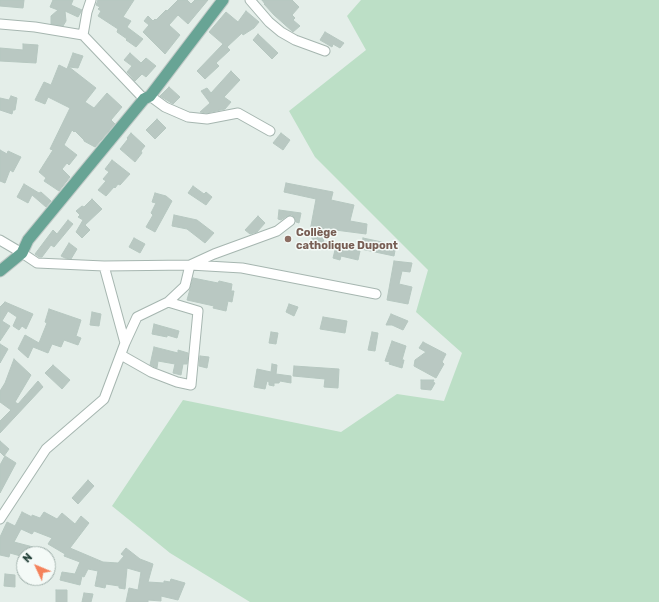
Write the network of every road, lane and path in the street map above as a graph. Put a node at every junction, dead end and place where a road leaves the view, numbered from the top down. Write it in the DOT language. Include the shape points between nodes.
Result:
graph roads {
  1 [pos="91,0"];
  2 [pos="223,0"];
  3 [pos="250,0"];
  4 [pos="0,24"];
  5 [pos="84,34"];
  6 [pos="325,51"];
  7 [pos="147,98"];
  8 [pos="270,131"];
  9 [pos="290,221"];
  10 [pos="0,240"];
  11 [pos="22,252"];
  12 [pos="190,265"];
  13 [pos="104,266"];
  14 [pos="0,271"];
  15 [pos="376,294"];
  16 [pos="168,302"];
  17 [pos="125,343"];
  18 [pos="121,355"];
  19 [pos="0,519"];
  1 -- 5 [label="street"];
  2 -- 7 [label="main road"];
  3 -- 6 [label="street" via="281,32"];
  4 -- 5 [label="street"];
  5 -- 7 [label="street"];
  7 -- 8 [label="street" via="188,117 207,119 238,113"];
  7 -- 11 [label="main road" via="28,240"];
  9 -- 12 [label="street" via="277,231"];
  10 -- 11 [label="street"];
  11 -- 13 [label="street" via="37,263"];
  11 -- 14 [label="main road"];
  12 -- 13 [label="street"];
  12 -- 15 [label="street" via="242,268"];
  12 -- 16 [label="street" via="186,286"];
  13 -- 17 [label="street"];
  16 -- 17 [label="street" via="136,317"];
  16 -- 18 [label="street" via="198,311 191,385 151,372"];
  17 -- 18 [label="street"];
  18 -- 19 [label="street" via="104,399 46,449"];
}
